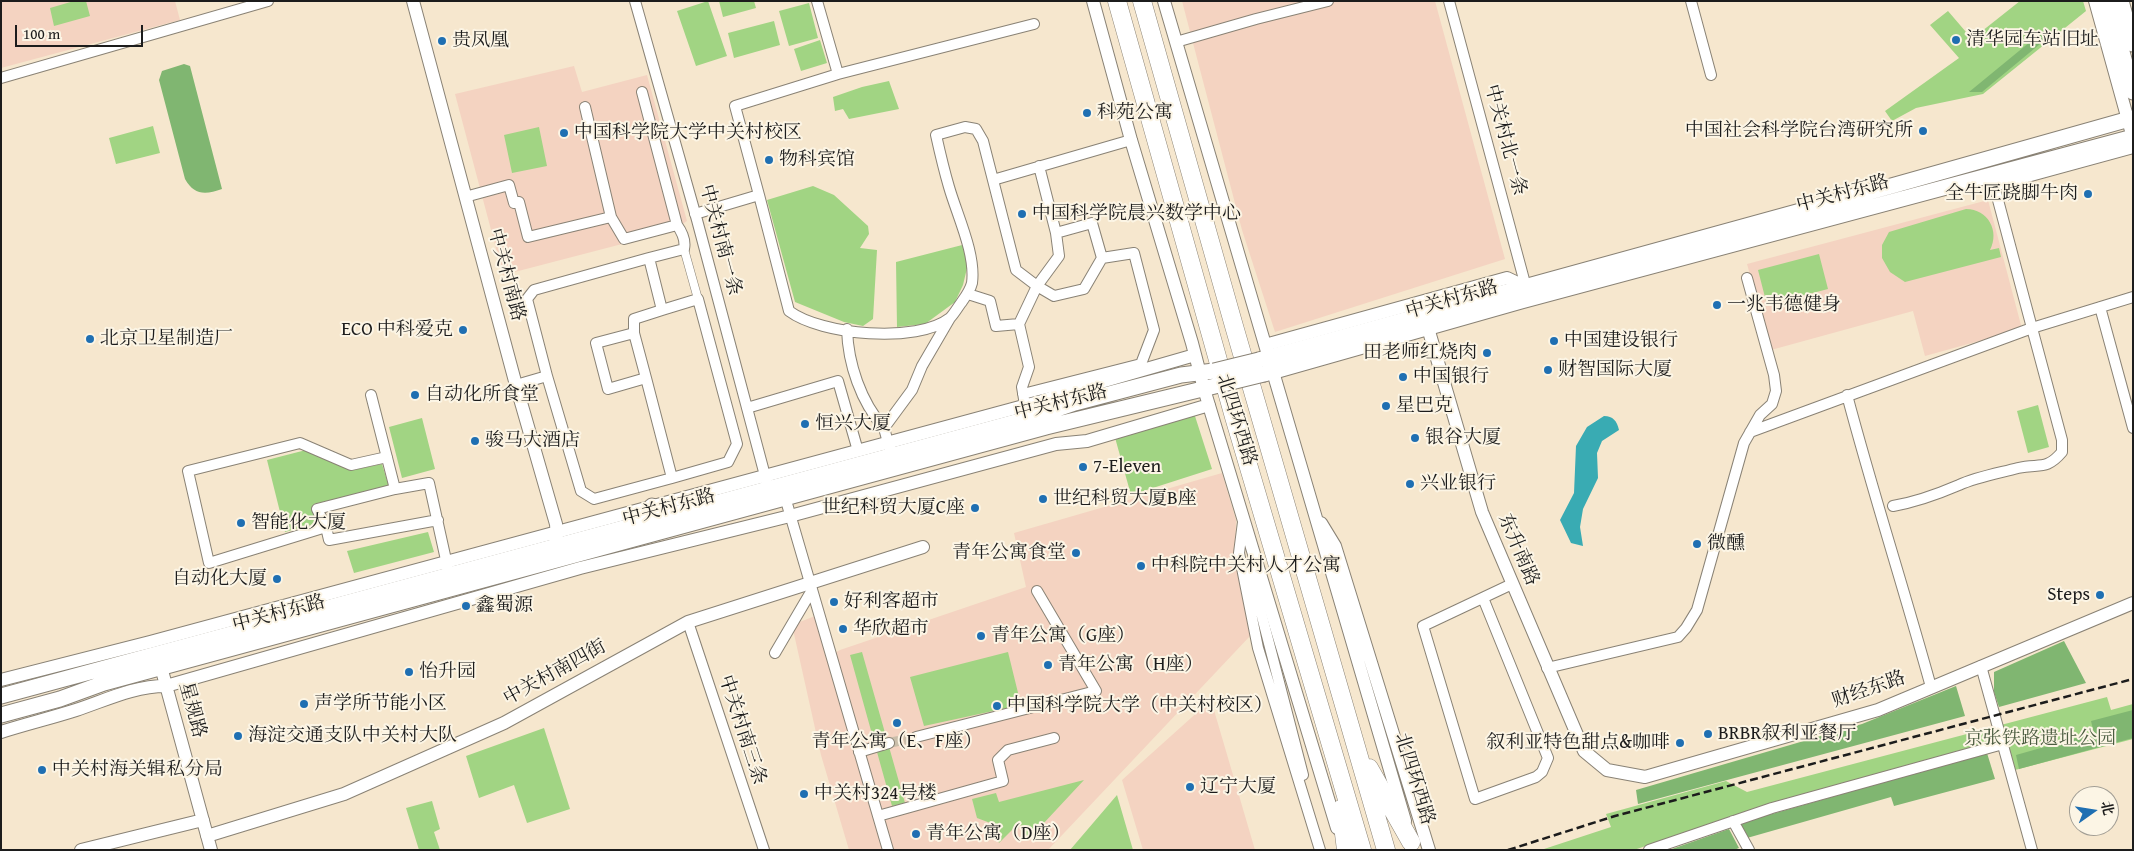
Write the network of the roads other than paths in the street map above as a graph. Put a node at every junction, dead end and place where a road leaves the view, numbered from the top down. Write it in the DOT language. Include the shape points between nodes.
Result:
graph roads {
  1 [pos="268,1"];
  2 [pos="413,1"];
  3 [pos="634,1"];
  4 [pos="817,1"];
  5 [pos="1093,1"];
  6 [pos="1117,1"];
  7 [pos="1142,1"];
  8 [pos="1164,1"];
  9 [pos="1328,1"];
  10 [pos="1449,1"];
  11 [pos="1691,1"];
  12 [pos="2095,1"];
  13 [pos="2108,1"];
  14 [pos="2121,1"];
  15 [pos="1034,24"];
  16 [pos="1176,42"];
  17 [pos="2133,44"];
  18 [pos="838,74"];
  19 [pos="1711,75"];
  20 [pos="1,78"];
  21 [pos="642,92"];
  22 [pos="2133,92"];
  23 [pos="585,107"];
  24 [pos="2130,118"];
  25 [pos="2133,137"];
  26 [pos="1131,140"];
  27 [pos="2133,147"];
  28 [pos="1039,166"];
  29 [pos="993,180"];
  30 [pos="1993,181"];
  31 [pos="759,195"];
  32 [pos="466,197"];
  33 [pos="610,217"];
  34 [pos="696,217"];
  35 [pos="680,228"];
  36 [pos="1056,233"];
  37 [pos="684,249"];
  38 [pos="649,258"];
  39 [pos="1102,258"];
  40 [pos="1746,278"];
  41 [pos="1036,286"];
  42 [pos="1526,287"];
  43 [pos="968,294"];
  44 [pos="2133,297"];
  45 [pos="698,300"];
  46 [pos="2100,307"];
  47 [pos="662,310"];
  48 [pos="950,318"];
  49 [pos="1019,324"];
  50 [pos="1428,328"];
  51 [pos="2032,328"];
  52 [pos="847,330"];
  53 [pos="634,333"];
  54 [pos="1195,355"];
  55 [pos="1266,362"];
  56 [pos="547,376"];
  57 [pos="1211,376"];
  58 [pos="646,378"];
  59 [pos="516,385"];
  60 [pos="1204,389"];
  61 [pos="1847,395"];
  62 [pos="371,396"];
  63 [pos="1024,400"];
  64 [pos="1209,405"];
  65 [pos="747,408"];
  66 [pos="884,428"];
  67 [pos="2133,428"];
  68 [pos="1750,432"];
  69 [pos="890,449"];
  70 [pos="858,450"];
  71 [pos="387,457"];
  72 [pos="672,478"];
  73 [pos="767,482"];
  74 [pos="395,489"];
  75 [pos="785,497"];
  76 [pos="652,506"];
  77 [pos="1311,506"];
  78 [pos="1893,506"];
  79 [pos="674,514"];
  80 [pos="790,516"];
  81 [pos="1243,518"];
  82 [pos="438,520"];
  83 [pos="326,527"];
  84 [pos="559,545"];
  85 [pos="923,547"];
  86 [pos="1256,558"];
  87 [pos="448,568"];
  88 [pos="1512,584"];
  89 [pos="811,587"];
  90 [pos="1037,591"];
  91 [pos="1483,598"];
  92 [pos="2133,602"];
  93 [pos="688,622"];
  94 [pos="775,653"];
  95 [pos="1981,666"];
  96 [pos="161,667"];
  97 [pos="1547,668"];
  98 [pos="1,680"];
  99 [pos="166,686"];
  100 [pos="1931,688"];
  101 [pos="1,696"];
  102 [pos="1,715"];
  103 [pos="1,732"];
  104 [pos="916,737"];
  105 [pos="1054,738"];
  106 [pos="1354,740"];
  107 [pos="889,743"];
  108 [pos="2003,744"];
  109 [pos="859,752"];
  110 [pos="1335,758"];
  111 [pos="1607,770"];
  112 [pos="878,816"];
  113 [pos="203,820"];
  114 [pos="1733,821"];
  115 [pos="1314,828"];
  116 [pos="207,836"];
  117 [pos="1412,846"];
  118 [pos="81,850"];
  119 [pos="211,850"];
  120 [pos="764,850"];
  121 [pos="888,850"];
  122 [pos="1320,850"];
  123 [pos="1345,850"];
  124 [pos="1362,850"];
  125 [pos="1386,850"];
  126 [pos="1429,850"];
  127 [pos="1648,850"];
  128 [pos="1749,850"];
  129 [pos="2032,850"];
  1 -- 20 [label="street"];
  2 -- 32 [label="street, 中关村南路"];
  3 -- 34 [label="street, 中关村南一条"];
  4 -- 18 [label="street"];
  5 -- 26 [label="street, 北四环西路"];
  6 -- 110 [label="highway, 北四环西路" via="1231,408"];
  7 -- 106 [label="highway, 北四环西路"];
  8 -- 16 [label="street, 北四环西路"];
  9 -- 16 [label="street"];
  10 -- 42 [label="street, 中关村北一条"];
  11 -- 19 [label="street"];
  12 -- 24 [label="street"];
  13 -- 22 [label="main road"];
  14 -- 17 [label="main road"];
  15 -- 18 [label="street"];
  16 -- 55 [label="street, 北四环西路"];
  18 -- 31 [label="street" via="735,106"];
  21 -- 35 [label="street"];
  23 -- 33 [label="street"];
  24 -- 25 [label="street"];
  24 -- 42 [label="main road, 中关村东路"];
  25 -- 30 [label="main road, 中关村东路"];
  26 -- 28 [label="street"];
  26 -- 54 [label="street, 北四环西路"];
  27 -- 30 [label="street, 中关村东路"];
  28 -- 29 [label="street"];
  28 -- 36 [label="street"];
  29 -- 41 [label="street" via="1016,270"];
  29 -- 43 [label="street" via="983,141 976,129 964,127 936,135 949,189 972,256 972,283"];
  30 -- 50 [label="main road, 中关村东路" via="1697,254"];
  30 -- 51 [label="street"];
  31 -- 34 [label="street"];
  31 -- 52 [label="street" via="789,311 800,319"];
  32 -- 33 [label="street" via="509,185 514,203 519,202 528,237"];
  32 -- 59 [label="street, 中关村南路"];
  33 -- 35 [label="street" via="624,239"];
  34 -- 35 [label="street"];
  34 -- 65 [label="street, 中关村南一条"];
  35 -- 37 [label="street"];
  36 -- 39 [label="street" via="1092,223"];
  36 -- 41 [label="street" via="1059,256"];
  37 -- 38 [label="street"];
  37 -- 45 [label="street"];
  38 -- 47 [label="street"];
  38 -- 56 [label="street" via="534,290 527,299"];
  39 -- 41 [label="street" via="1084,289 1054,296"];
  39 -- 63 [label="street" via="1134,253 1154,330 1141,364"];
  40 -- 68 [label="street" via="1776,391 1772,404"];
  41 -- 49 [label="street"];
  42 -- 55 [label="main road, 中关村东路"];
  43 -- 48 [label="street"];
  43 -- 49 [label="street" via="990,301 996,326"];
  44 -- 46 [label="street"];
  45 -- 47 [label="street"];
  45 -- 72 [label="street" via="737,444 728,462"];
  46 -- 51 [label="street"];
  46 -- 67 [label="street"];
  47 -- 53 [label="street" via="634,319"];
  48 -- 52 [label="street" via="923,331 886,335"];
  48 -- 66 [label="street" via="912,390"];
  49 -- 63 [label="street" via="1029,367 1022,387"];
  50 -- 55 [label="main road, 中关村东路"];
  50 -- 88 [label="street, 东升南路" via="1482,512"];
  51 -- 61 [label="street"];
  51 -- 78 [label="street" via="2062,440 2062,452 2054,463 1959,484 1908,504"];
  52 -- 66 [label="street" via="847,351 860,388 875,418"];
  53 -- 58 [label="street"];
  53 -- 58 [label="street" via="596,343 608,389"];
  54 -- 57 [label="street, 北四环西路"];
  54 -- 63 [label="street, 中关村东路" via="1073,390"];
  55 -- 57 [label="main road, 中关村东路, bridge"];
  55 -- 77 [label="street, 北四环西路"];
  56 -- 59 [label="street"];
  56 -- 72 [label="street" via="581,491 594,499"];
  57 -- 60 [label="main road, 中关村东路"];
  57 -- 69 [label="main road, 中关村东路" via="1181,375 1034,417"];
  58 -- 72 [label="street"];
  59 -- 84 [label="street, 中关村南路" via="556,524"];
  60 -- 64 [label="street, 北四环西路"];
  60 -- 75 [label="main road, 中关村东路" via="1046,427"];
  61 -- 68 [label="street"];
  61 -- 100 [label="street"];
  62 -- 71 [label="street"];
  63 -- 69 [label="street, 中关村东路"];
  64 -- 80 [label="street, 中关村东路" via="1087,441 1056,444"];
  64 -- 81 [label="street, 北四环西路"];
  65 -- 70 [label="street" via="838,381"];
  65 -- 73 [label="street, 中关村南一条"];
  66 -- 69 [label="street"];
  68 -- 97 [label="street" via="1744,443 1697,610 1686,628 1678,637"];
  69 -- 70 [label="street, 中关村东路"];
  69 -- 73 [label="main road, 中关村东路"];
  70 -- 73 [label="street, 中关村东路"];
  71 -- 74 [label="street"];
  71 -- 83 [label="street" via="351,465 300,443 188,471 209,563"];
  73 -- 76 [label="street, 中关村东路"];
  73 -- 79 [label="main road, 中关村东路"];
  74 -- 82 [label="street" via="429,483"];
  74 -- 83 [label="street" via="317,509"];
  75 -- 80 [label="street"];
  75 -- 84 [label="main road, 中关村东路"];
  76 -- 79 [label="main road"];
  76 -- 84 [label="street, 中关村东路"];
  77 -- 117 [label="street, 北四环西路"];
  77 -- 126 [label="street" via="1334,546"];
  79 -- 84 [label="main road, 中关村东路"];
  80 -- 89 [label="street"];
  80 -- 99 [label="street, 中关村东路" via="580,568"];
  81 -- 86 [label="street, 北四环西路"];
  81 -- 115 [label="street" via="1239,553 1258,648"];
  82 -- 83 [label="street" via="329,540"];
  82 -- 87 [label="street"];
  84 -- 87 [label="main road, 中关村东路"];
  84 -- 96 [label="main road, 中关村东路"];
  85 -- 89 [label="street, 中关村南四街"];
  86 -- 115 [label="street" via="1248,566 1309,797"];
  86 -- 123 [label="street, 北四环西路"];
  87 -- 98 [label="street, 中关村东路"];
  87 -- 101 [label="main road, 中关村东路"];
  88 -- 91 [label="street"];
  88 -- 97 [label="street, 东升南路"];
  89 -- 93 [label="street, 中关村南四街"];
  89 -- 94 [label="street"];
  89 -- 109 [label="street"];
  90 -- 104 [label="street" via="1096,691"];
  91 -- 91 [label="street" via="1423,626 1475,798 1536,777 1548,758"];
  92 -- 95 [label="street, 财经东路"];
  93 -- 116 [label="street, 中关村南四街" via="504,723 344,794"];
  93 -- 120 [label="street, 中关村南三条"];
  95 -- 100 [label="street, 财经东路"];
  95 -- 108 [label="street"];
  96 -- 99 [label="street, 星规路"];
  96 -- 102 [label="main road, 中关村东路"];
  97 -- 111 [label="street, 东升南路" via="1584,751"];
  99 -- 103 [label="street, 中关村东路" via="109,697"];
  99 -- 113 [label="street, 星规路"];
  100 -- 111 [label="street, 财经东路" via="1878,710 1644,777"];
  105 -- 112 [label="street" via="1002,754 998,760 1003,781"];
  106 -- 117 [label="highway"];
  106 -- 125 [label="highway, 北四环西路"];
  107 -- 109 [label="street"];
  108 -- 114 [label="street"];
  108 -- 129 [label="street"];
  109 -- 112 [label="street"];
  110 -- 123 [label="highway"];
  110 -- 124 [label="highway, 北四环西路"];
  112 -- 121 [label="street"];
  113 -- 116 [label="street, 星规路"];
  113 -- 118 [label="street"];
  114 -- 127 [label="street"];
  114 -- 128 [label="street"];
  115 -- 122 [label="street"];
  116 -- 119 [label="street, 星规路"];
}
